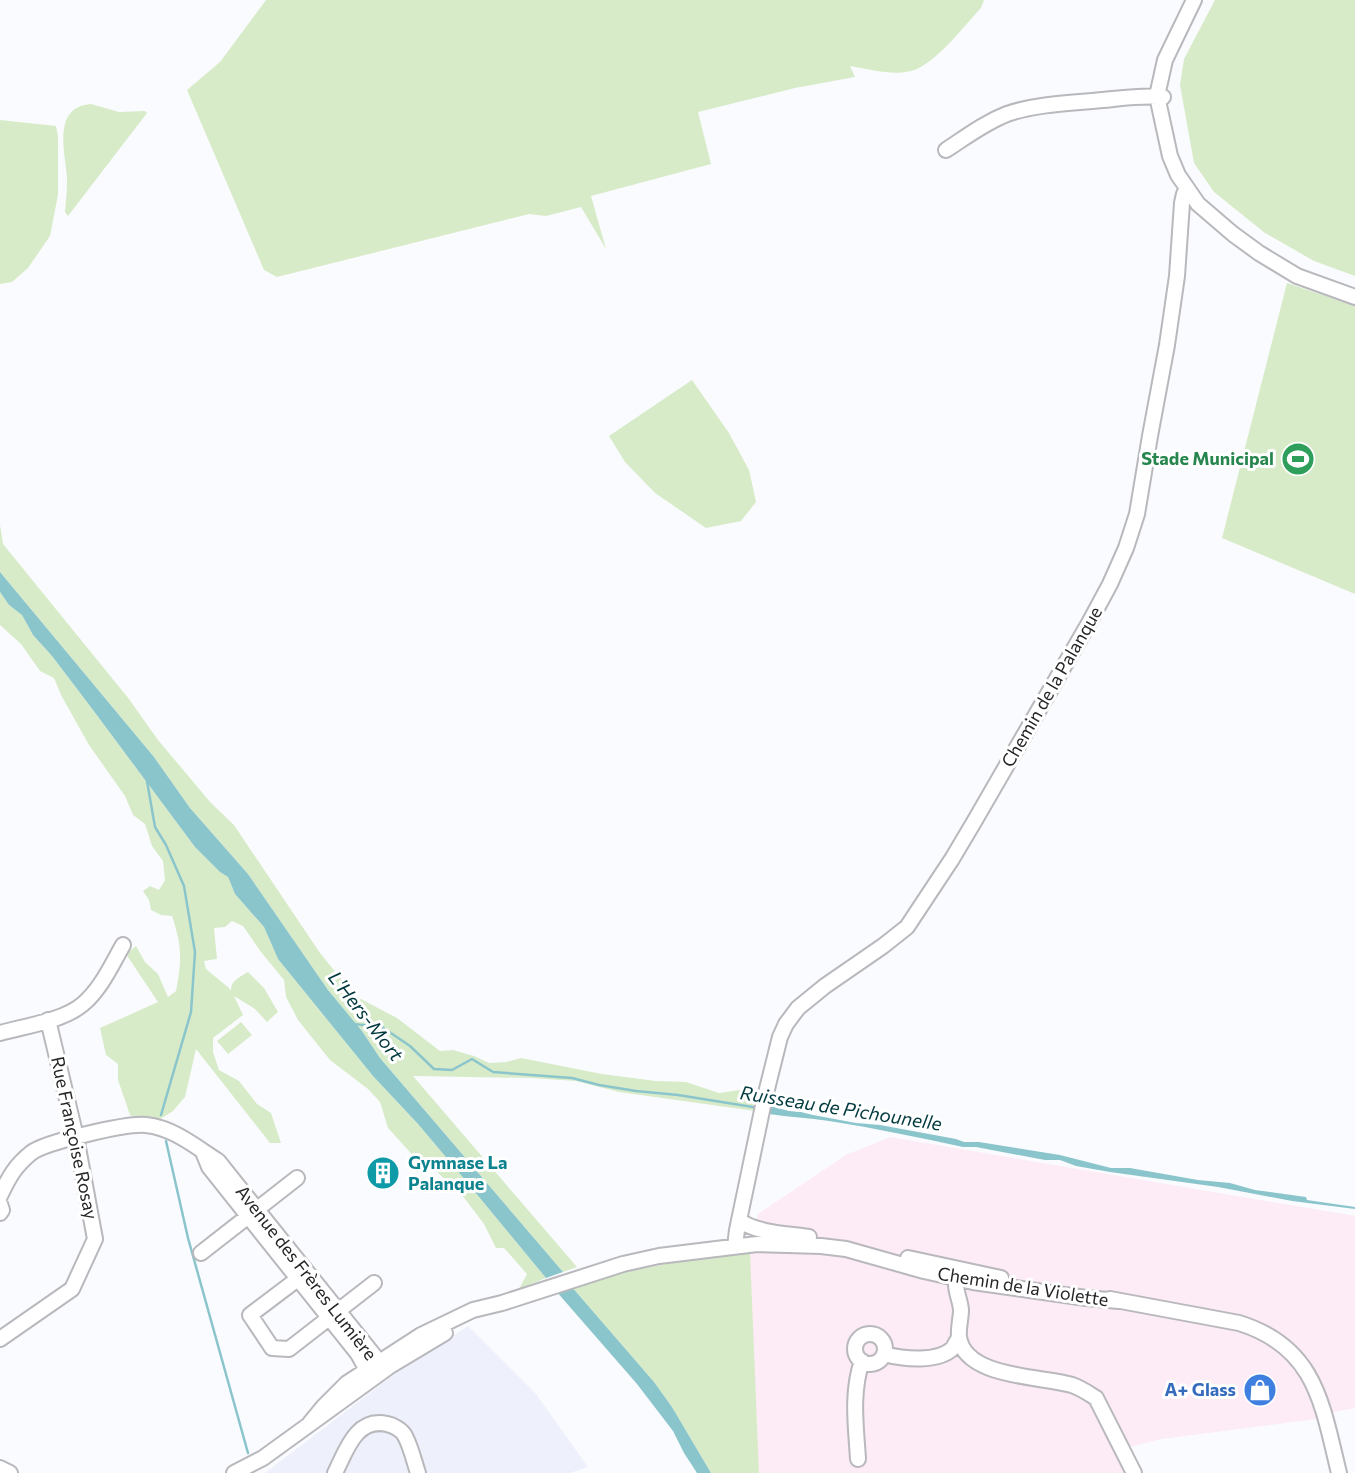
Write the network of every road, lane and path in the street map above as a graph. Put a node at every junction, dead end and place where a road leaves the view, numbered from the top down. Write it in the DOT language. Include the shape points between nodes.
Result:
graph roads {
  1 [pos="1194,0"];
  2 [pos="1160,97"];
  3 [pos="946,150"];
  4 [pos="1184,194"];
  5 [pos="1355,297"];
  6 [pos="123,945"];
  7 [pos="48,1020"];
  8 [pos="0,1033"];
  9 [pos="76,1137"];
  10 [pos="298,1178"];
  11 [pos="0,1196"];
  12 [pos="0,1204"];
  13 [pos="0,1213"];
  14 [pos="253,1213"];
  15 [pos="739,1220"];
  16 [pos="735,1247"];
  17 [pos="852,1248"];
  18 [pos="201,1253"];
  19 [pos="302,1276"];
  20 [pos="965,1277"];
  21 [pos="374,1283"];
  22 [pos="334,1315"];
  23 [pos="959,1338"];
  24 [pos="0,1339"];
  25 [pos="884,1354"];
  26 [pos="862,1361"];
  27 [pos="374,1369"];
  28 [pos="858,1459"];
  29 [pos="0,1468"];
  30 [pos="239,1472"];
  31 [pos="10,1473"];
  32 [pos="335,1473"];
  33 [pos="418,1473"];
  34 [pos="1134,1473"];
  35 [pos="1339,1473"];
  1 -- 2 [label="street" via="1172,47"];
  2 -- 3 [label="street" via="1009,113"];
  2 -- 5 [label="street" via="1178,175 1198,204 1259,253 1297,276"];
  4 -- 15 [label="street, Chemin de la Palanque" via="1167,345 1137,514 1126,548 1110,584 963,841 907,927 825,986 786,1024 760,1116"];
  6 -- 7 [label="street" via="84,1004"];
  7 -- 8 [label="street"];
  7 -- 9 [label="street, Rue Françoise Rosay"];
  9 -- 11 [label="street, Avenue des Frères Lumière" via="34,1150 14,1168"];
  9 -- 14 [label="street, Avenue des Frères Lumière" via="127,1126 147,1125 171,1132 203,1152 209,1167"];
  9 -- 24 [label="street, Rue Françoise Rosay" via="95,1239 72,1289"];
  10 -- 14 [label="street"];
  12 -- 13 [label="street"];
  14 -- 18 [label="street"];
  14 -- 19 [label="street, Avenue des Frères Lumière"];
  15 -- 16 [label="street, Chemin de la Palanque"];
  15 -- 17 [label="street, Chemin de la Violette" via="748,1226"];
  16 -- 17 [label="street, Chemin de la Violette" via="803,1244"];
  16 -- 27 [label="street" via="659,1256 502,1303"];
  17 -- 20 [label="street, Chemin de la Violette" via="920,1270"];
  19 -- 22 [label="street, Avenue des Frères Lumière"];
  19 -- 22 [label="street" via="250,1315 272,1348 289,1349"];
  20 -- 23 [label="street" via="955,1285 961,1311"];
  20 -- 35 [label="street, Chemin de la Violette" via="1256,1328 1278,1340 1312,1379"];
  21 -- 22 [label="street"];
  22 -- 27 [label="street, Avenue des Frères Lumière" via="358,1354"];
  23 -- 25 [label="street" via="936,1357"];
  23 -- 34 [label="street" via="980,1364 1071,1385 1096,1398"];
  25 -- 26 [label="street" via="877,1362"];
  25 -- 26 [label="street" via="879,1336 866,1335 856,1343"];
  26 -- 28 [label="street" via="855,1396"];
  27 -- 30 [label="street" via="275,1450"];
  29 -- 31 [label="street"];
  32 -- 33 [label="street" via="353,1437 376,1423 390,1424 404,1433"];
}
